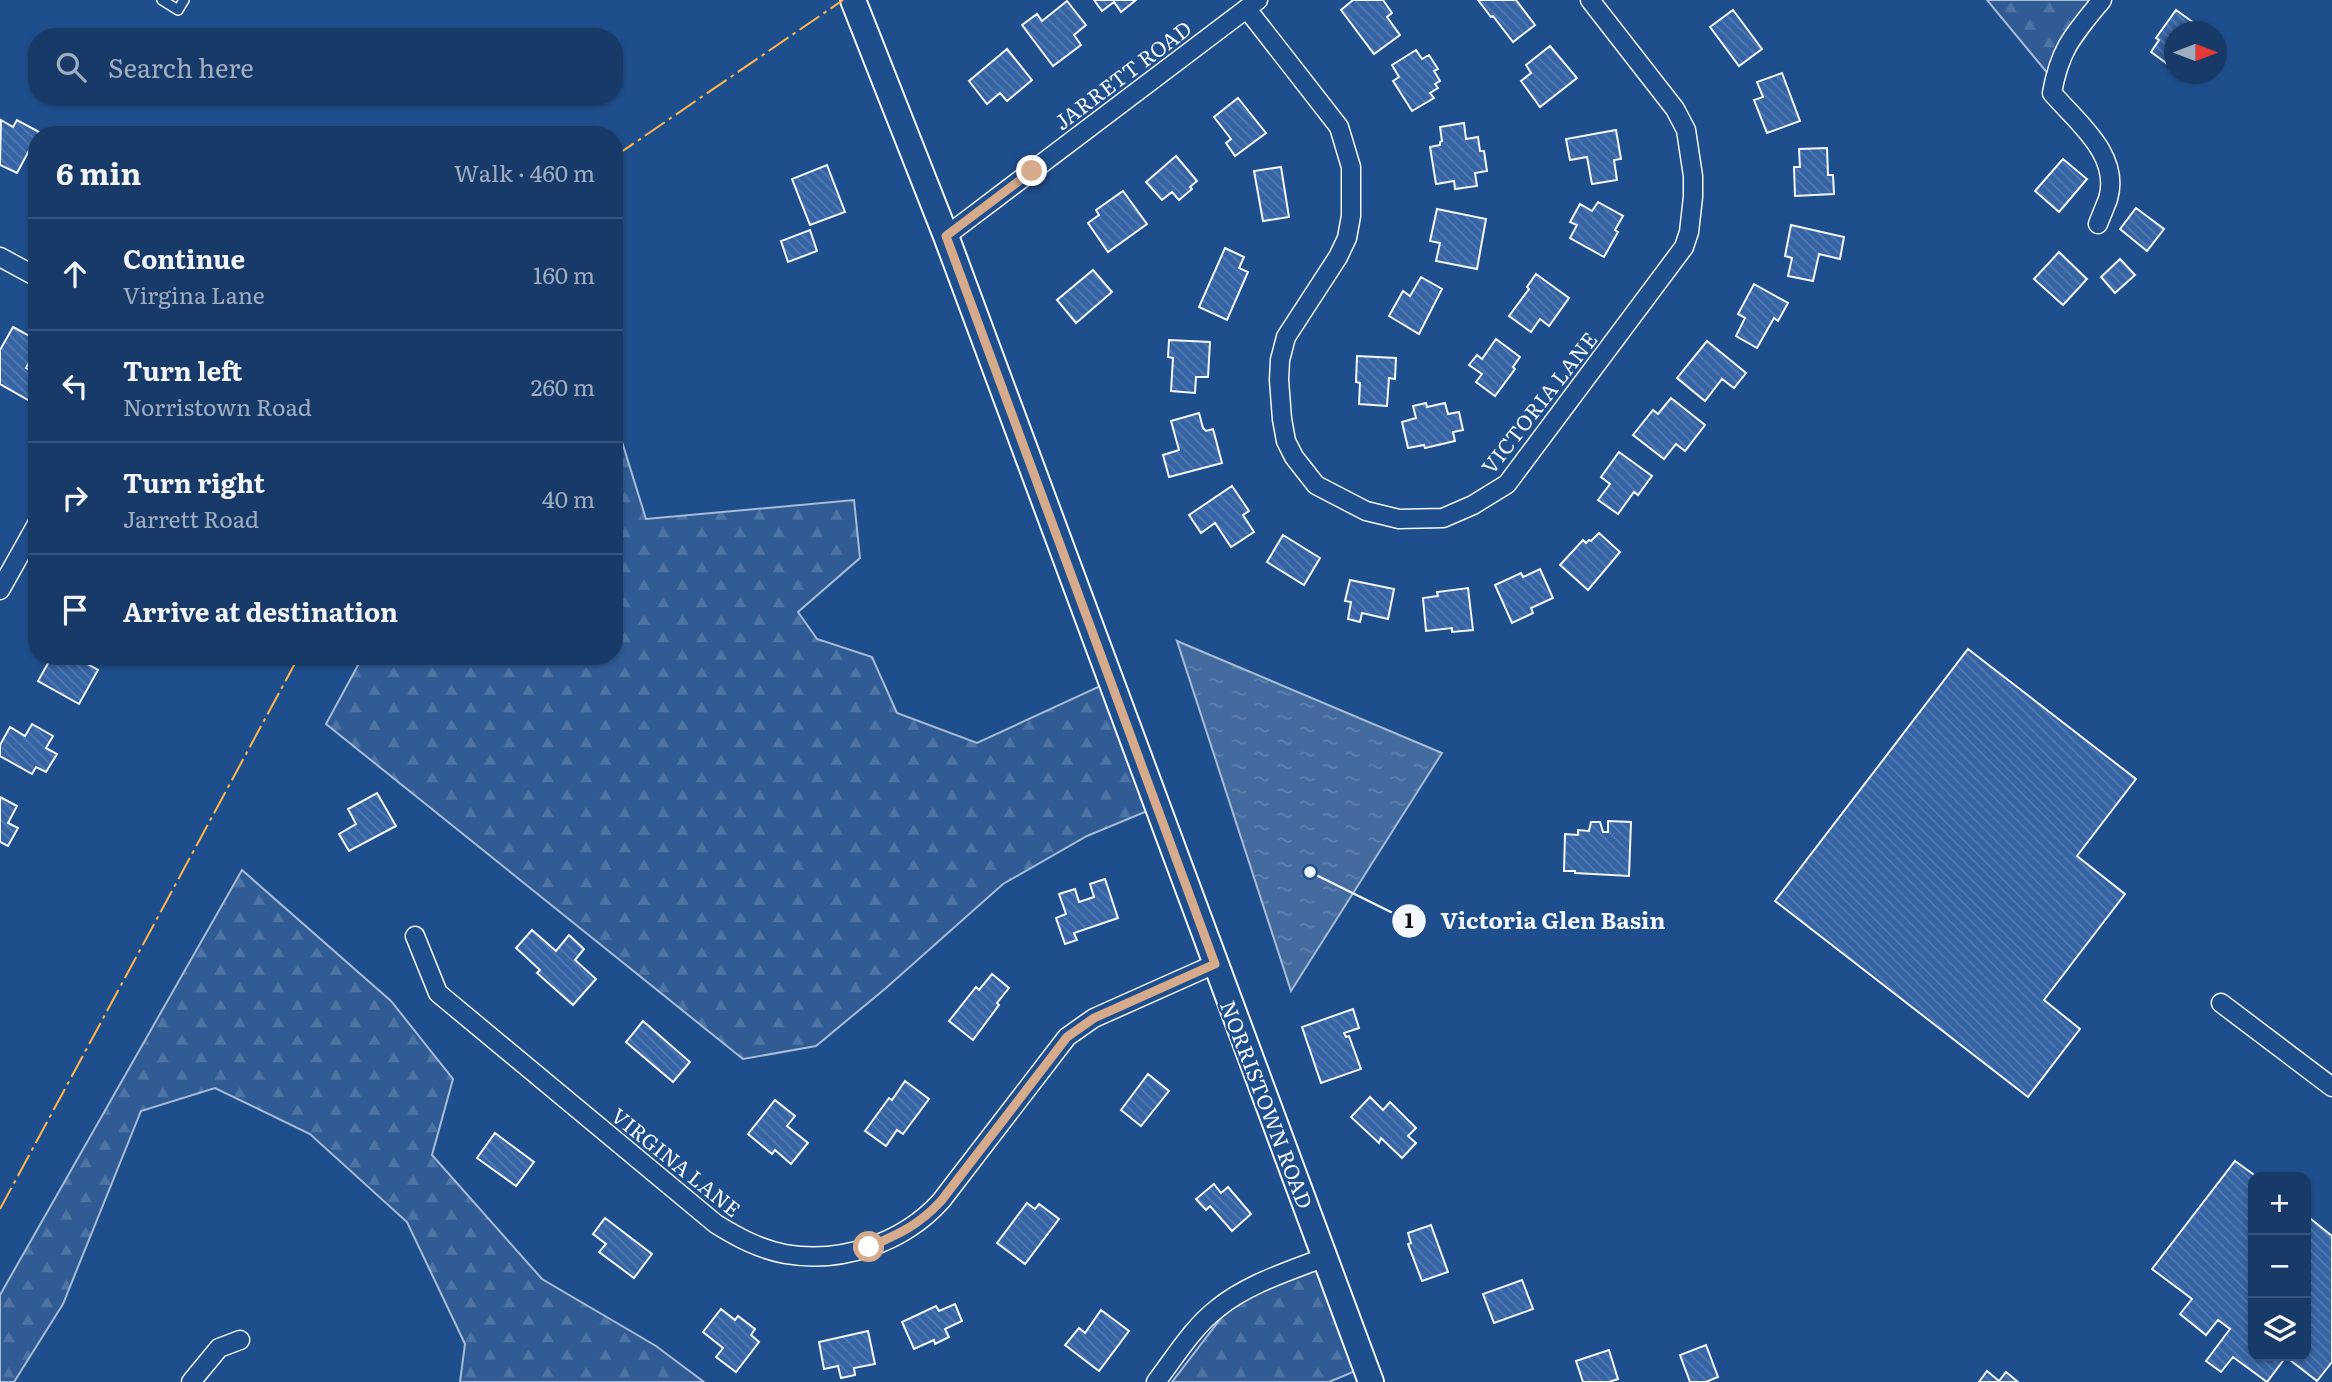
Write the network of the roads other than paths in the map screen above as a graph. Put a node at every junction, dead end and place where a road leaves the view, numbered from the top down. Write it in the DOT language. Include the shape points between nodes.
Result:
graph roads {
  1 [pos="162,0"];
  2 [pos="184,0"];
  3 [pos="853,0"];
  4 [pos="1590,0"];
  5 [pos="2102,0"];
  6 [pos="1253,4"];
  7 [pos="2098,224"];
  8 [pos="946,236"];
  9 [pos="0,257"];
  10 [pos="28,272"];
  11 [pos="28,540"];
  12 [pos="0,590"];
  13 [pos="415,936"];
  14 [pos="1215,964"];
  15 [pos="2221,1003"];
  16 [pos="2332,1087"];
  17 [pos="1325,1256"];
  18 [pos="240,1340"];
  19 [pos="191,1382"];
  20 [pos="1156,1382"];
  21 [pos="1371,1382"];
  1 -- 2 [label="lane" via="178,10"];
  3 -- 8 [label="main road, NORRISTOWN ROAD"];
  4 -- 6 [label="street, VICTORIA LANE" via="1675,109 1686,130 1693,176 1684,247 1507,484 1443,518 1414,520 1366,511 1316,485 1286,441 1280,360 1286,337 1347,238 1351,167 1339,127"];
  5 -- 7 [label="street" via="2069,40 2052,93 2096,141 2108,163 2109,196"];
  6 -- 8 [label="street, JARRETT ROAD"];
  8 -- 14 [label="main road, NORRISTOWN ROAD"];
  9 -- 10 [label="street"];
  11 -- 12 [label="street"];
  13 -- 14 [label="street, VIRGINA LANE" via="438,993 694,1206 737,1237 802,1256 860,1250 925,1219 1067,1037 1094,1018"];
  14 -- 17 [label="main road, NORRISTOWN ROAD"];
  15 -- 16 [label="street"];
  17 -- 20 [label="street" via="1251,1287 1218,1308"];
  17 -- 21 [label="main road, NORRISTOWN ROAD"];
  18 -- 19 [label="street" via="219,1348"];
}
